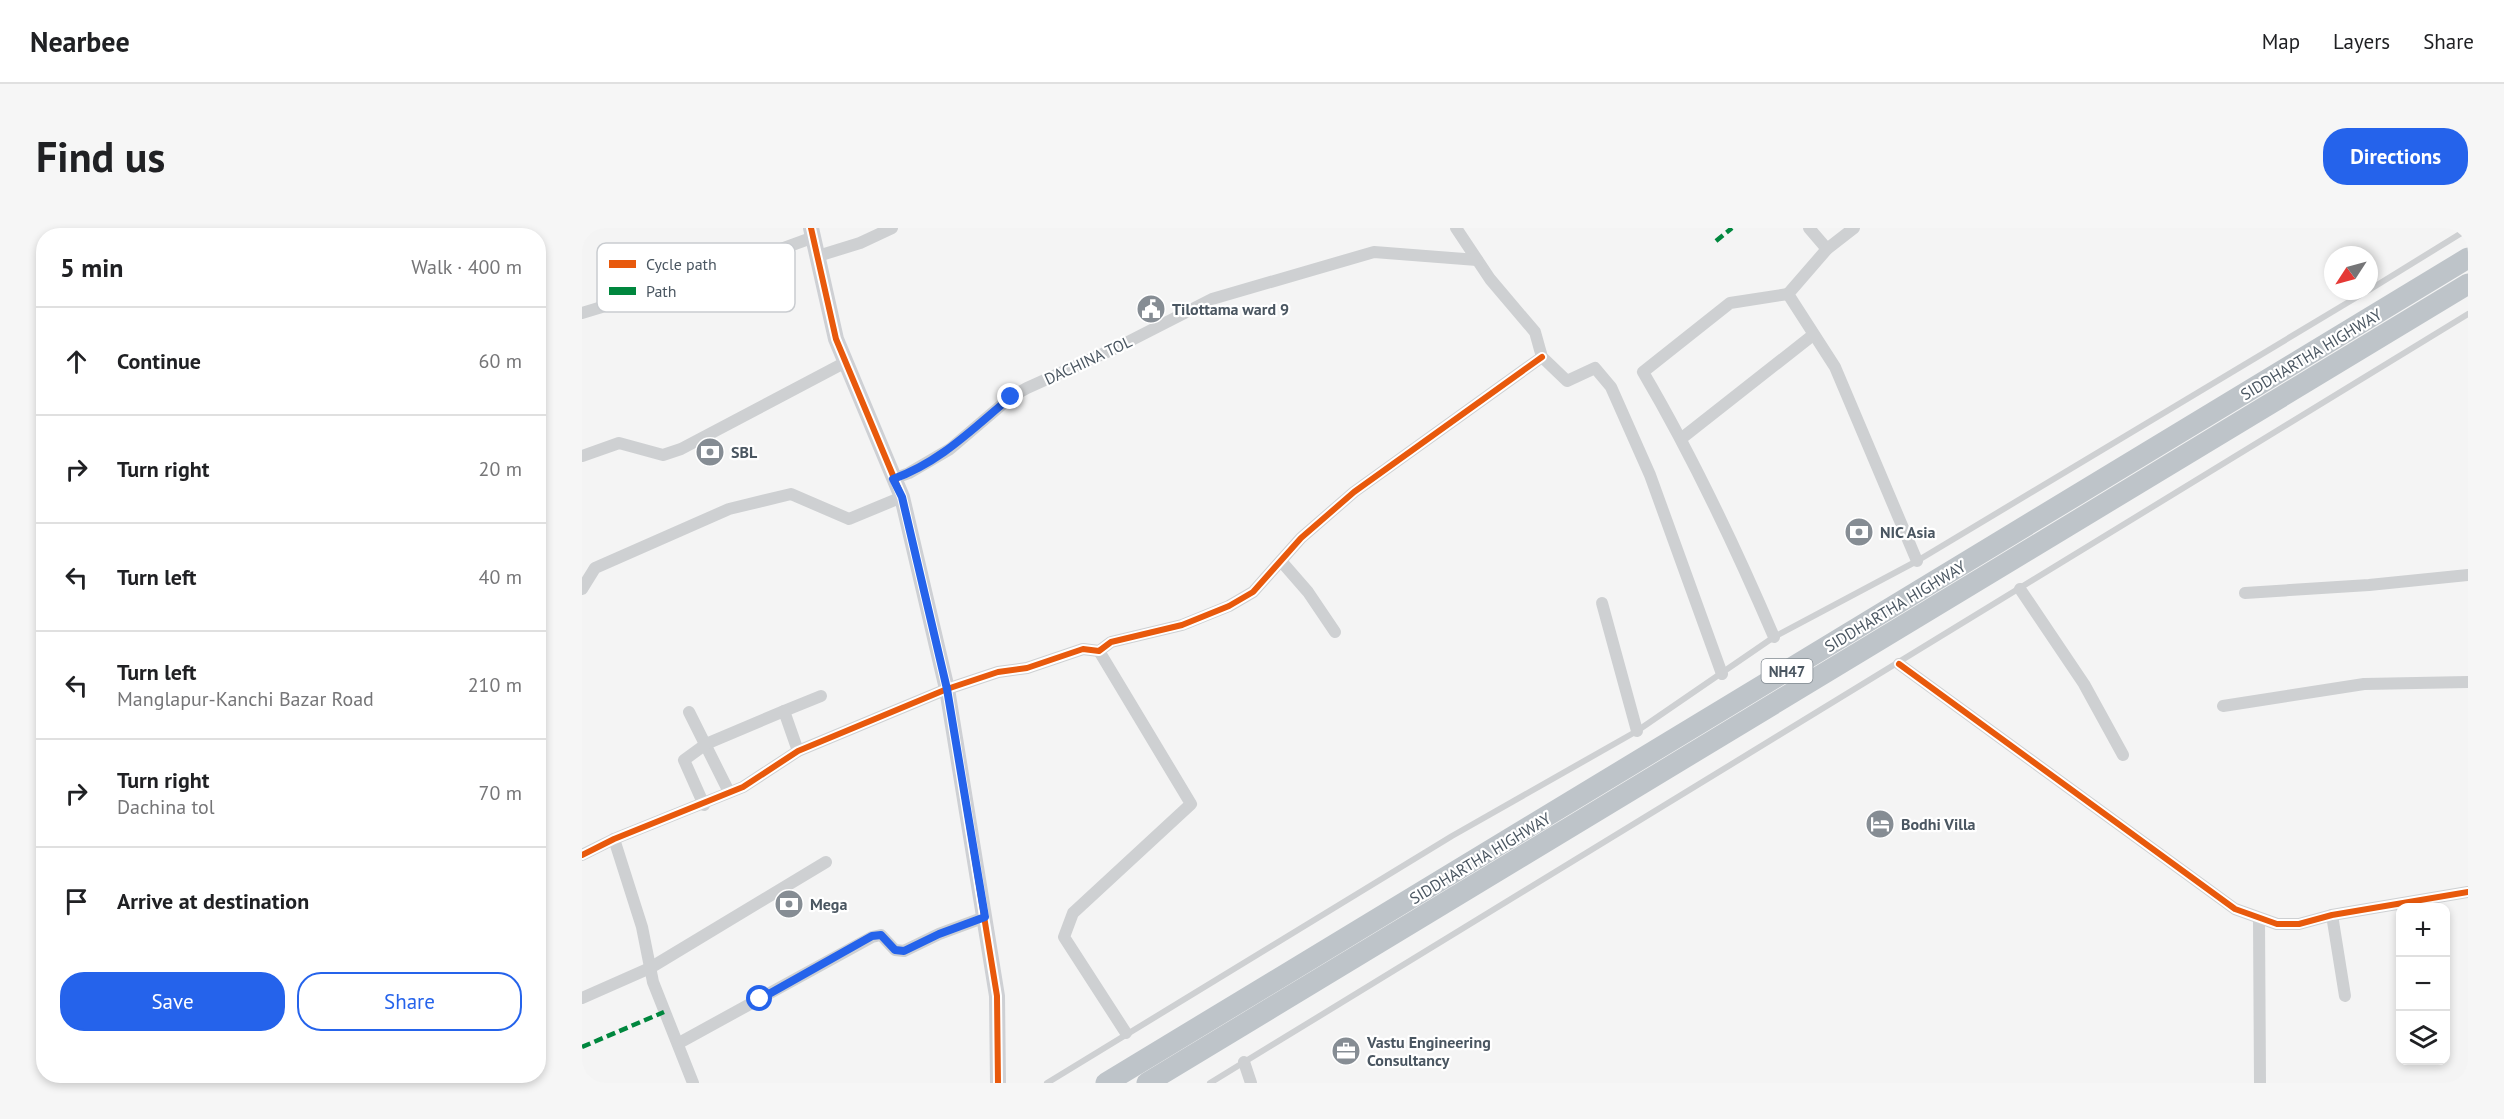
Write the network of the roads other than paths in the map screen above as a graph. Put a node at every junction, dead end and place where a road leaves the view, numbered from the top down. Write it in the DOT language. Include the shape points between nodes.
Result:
graph roads {
  1 [pos="892,228"];
  2 [pos="1456,228"];
  3 [pos="1809,228"];
  4 [pos="1854,228"];
  5 [pos="2468,230"];
  6 [pos="813,232"];
  7 [pos="787,243"];
  8 [pos="1827,249"];
  9 [pos="818,256"];
  10 [pos="2468,258"];
  11 [pos="1477,260"];
  12 [pos="2378,284"];
  13 [pos="2468,284"];
  14 [pos="1788,294"];
  15 [pos="2351,300"];
  16 [pos="597,308"];
  17 [pos="582,313"];
  18 [pos="2468,314"];
  19 [pos="1813,335"];
  20 [pos="1542,357"];
  21 [pos="844,363"];
  22 [pos="1682,438"];
  23 [pos="582,456"];
  24 [pos="893,479"];
  25 [pos="902,497"];
  26 [pos="1281,561"];
  27 [pos="1917,561"];
  28 [pos="2468,575"];
  29 [pos="582,589"];
  30 [pos="2020,590"];
  31 [pos="2246,592"];
  32 [pos="1602,603"];
  33 [pos="1335,632"];
  34 [pos="1774,637"];
  35 [pos="1099,651"];
  36 [pos="1899,664"];
  37 [pos="1722,674"];
  38 [pos="2468,682"];
  39 [pos="947,689"];
  40 [pos="821,696"];
  41 [pos="2223,706"];
  42 [pos="784,711"];
  43 [pos="689,712"];
  44 [pos="1637,731"];
  45 [pos="706,744"];
  46 [pos="798,751"];
  47 [pos="2123,755"];
  48 [pos="729,792"];
  49 [pos="704,805"];
  50 [pos="614,839"];
  51 [pos="582,855"];
  52 [pos="826,861"];
  53 [pos="2468,892"];
  54 [pos="2332,915"];
  55 [pos="985,917"];
  56 [pos="2259,920"];
  57 [pos="650,968"];
  58 [pos="2345,996"];
  59 [pos="582,998"];
  60 [pos="1126,1033"];
  61 [pos="678,1043"];
  62 [pos="1244,1062"];
  63 [pos="693,1083"];
  64 [pos="998,1083"];
  65 [pos="1047,1083"];
  66 [pos="1106,1083"];
  67 [pos="1147,1083"];
  68 [pos="1210,1083"];
  69 [pos="1251,1083"];
  70 [pos="2260,1083"];
  1 -- 9 [label="street"];
  2 -- 11 [label="street"];
  3 -- 8 [label="street"];
  4 -- 8 [label="street"];
  5 -- 12 [label="lane"];
  6 -- 7 [label="street"];
  6 -- 9 [label="street"];
  8 -- 14 [label="street"];
  9 -- 21 [label="street"];
  10 -- 66 [label="highway, SIDDHARTHA HIGHWAY / NH47"];
  11 -- 20 [label="street" via="1535,332"];
  11 -- 24 [label="street, DACHINA TOL" via="1374,252 1212,298 1118,347 1027,387 950,449"];
  13 -- 67 [label="highway, SIDDHARTHA HIGHWAY / NH47"];
  14 -- 19 [label="street"];
  14 -- 22 [label="street" via="1730,303 1642,372"];
  15 -- 27 [label="lane"];
  16 -- 17 [label="street"];
  18 -- 30 [label="lane"];
  19 -- 22 [label="street"];
  19 -- 27 [label="street" via="1835,367"];
  20 -- 26 [label="street" via="1354,492"];
  20 -- 37 [label="street" via="1567,381 1595,368 1611,387 1650,476"];
  21 -- 23 [label="street" via="681,449 663,455 619,443"];
  21 -- 24 [label="street"];
  22 -- 34 [label="street" via="1733,540"];
  24 -- 25 [label="street"];
  25 -- 29 [label="street" via="849,519 791,494 729,509 596,568"];
  25 -- 39 [label="street"];
  26 -- 33 [label="street"];
  26 -- 35 [label="street" via="1253,592 1229,606 1182,625 1111,642"];
  27 -- 34 [label="lane"];
  28 -- 31 [label="street"];
  30 -- 36 [label="lane"];
  30 -- 47 [label="street" via="2084,684"];
  32 -- 44 [label="street"];
  34 -- 37 [label="lane"];
  35 -- 39 [label="street" via="1083,649 1027,669 998,672"];
  35 -- 60 [label="street" via="1191,804 1073,913 1064,937"];
  36 -- 56 [label="street" via="2235,909"];
  36 -- 62 [label="lane"];
  37 -- 44 [label="lane"];
  38 -- 41 [label="street" via="2364,684"];
  39 -- 46 [label="street"];
  39 -- 55 [label="street"];
  40 -- 42 [label="street"];
  42 -- 45 [label="street"];
  42 -- 46 [label="street"];
  43 -- 45 [label="street"];
  44 -- 60 [label="lane" via="1452,836"];
  45 -- 48 [label="street"];
  45 -- 49 [label="street" via="684,759"];
  46 -- 48 [label="street"];
  48 -- 49 [label="street"];
  49 -- 50 [label="street"];
  50 -- 51 [label="street"];
  50 -- 57 [label="street" via="642,927"];
  52 -- 57 [label="street"];
  53 -- 54 [label="street"];
  54 -- 56 [label="street" via="2299,924"];
  54 -- 58 [label="street"];
  55 -- 61 [label="street" via="904,951 895,950 881,935 872,936"];
  55 -- 64 [label="street" via="997,996"];
  56 -- 70 [label="street"];
  57 -- 59 [label="street"];
  57 -- 61 [label="street"];
  60 -- 65 [label="lane"];
  61 -- 63 [label="street"];
  62 -- 68 [label="lane"];
  62 -- 69 [label="street"];
}
